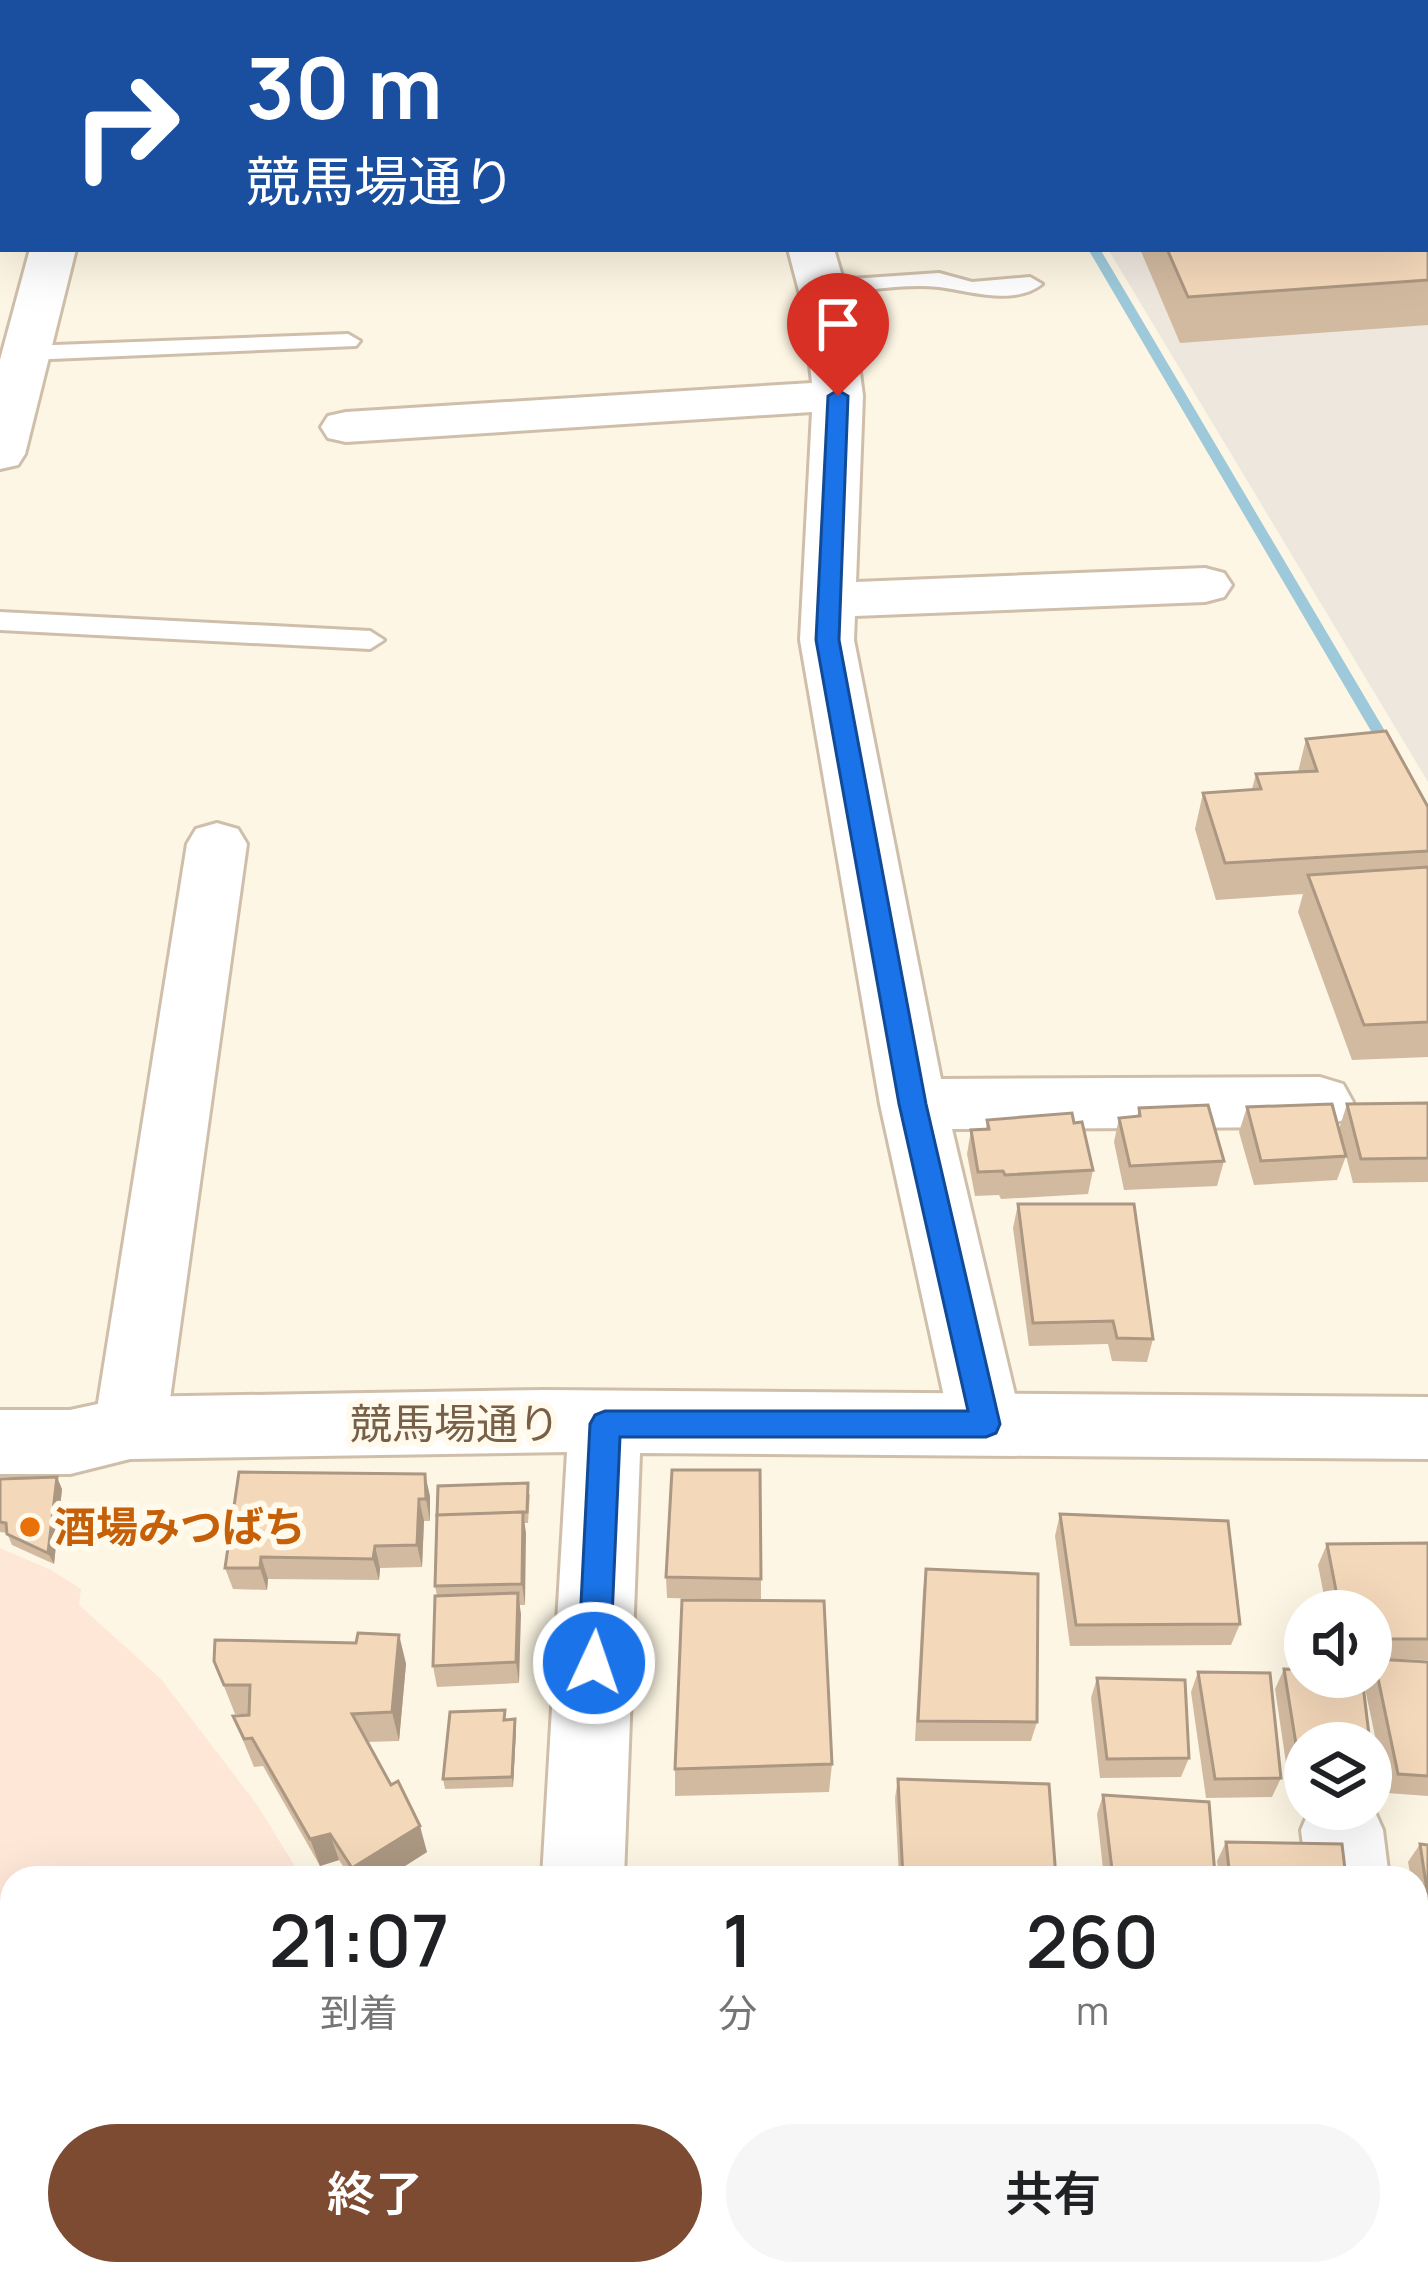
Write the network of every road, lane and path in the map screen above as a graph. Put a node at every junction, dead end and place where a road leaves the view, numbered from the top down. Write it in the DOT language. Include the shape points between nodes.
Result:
graph roads {
  1 [pos="34,264"];
  2 [pos="817,269"];
  3 [pos="1030,284"];
  4 [pos="348,341"];
  5 [pos="28,353"];
  6 [pos="838,396"];
  7 [pos="346,427"];
  8 [pos="0,454"];
  9 [pos="1205,585"];
  10 [pos="828,601"];
  11 [pos="0,621"];
  12 [pos="370,640"];
  13 [pos="218,844"];
  14 [pos="1320,1102"];
  15 [pos="913,1104"];
  16 [pos="0,1402"];
  17 [pos="605,1424"];
  18 [pos="986,1424"];
  19 [pos="130,1428"];
  20 [pos="1428,1428"];
  21 [pos="0,1442"];
  22 [pos="584,1866"];
  1 -- 5 [label="street"];
  2 -- 3 [label="lane" via="971,289"];
  2 -- 6 [label="street"];
  4 -- 5 [label="lane"];
  5 -- 8 [label="street"];
  6 -- 7 [label="street"];
  6 -- 10 [label="street"];
  9 -- 10 [label="street"];
  10 -- 15 [label="street" via="827,640"];
  11 -- 12 [label="lane"];
  13 -- 19 [label="street"];
  14 -- 15 [label="street"];
  15 -- 18 [label="street"];
  16 -- 19 [label="street, 競馬場通り" via="101,1401"];
  17 -- 18 [label="street, 競馬場通り"];
  17 -- 19 [label="street, 競馬場通り"];
  17 -- 22 [label="street"];
  18 -- 20 [label="street, 競馬場通り"];
  19 -- 21 [label="street, 競馬場通り" via="70,1442"];
}
